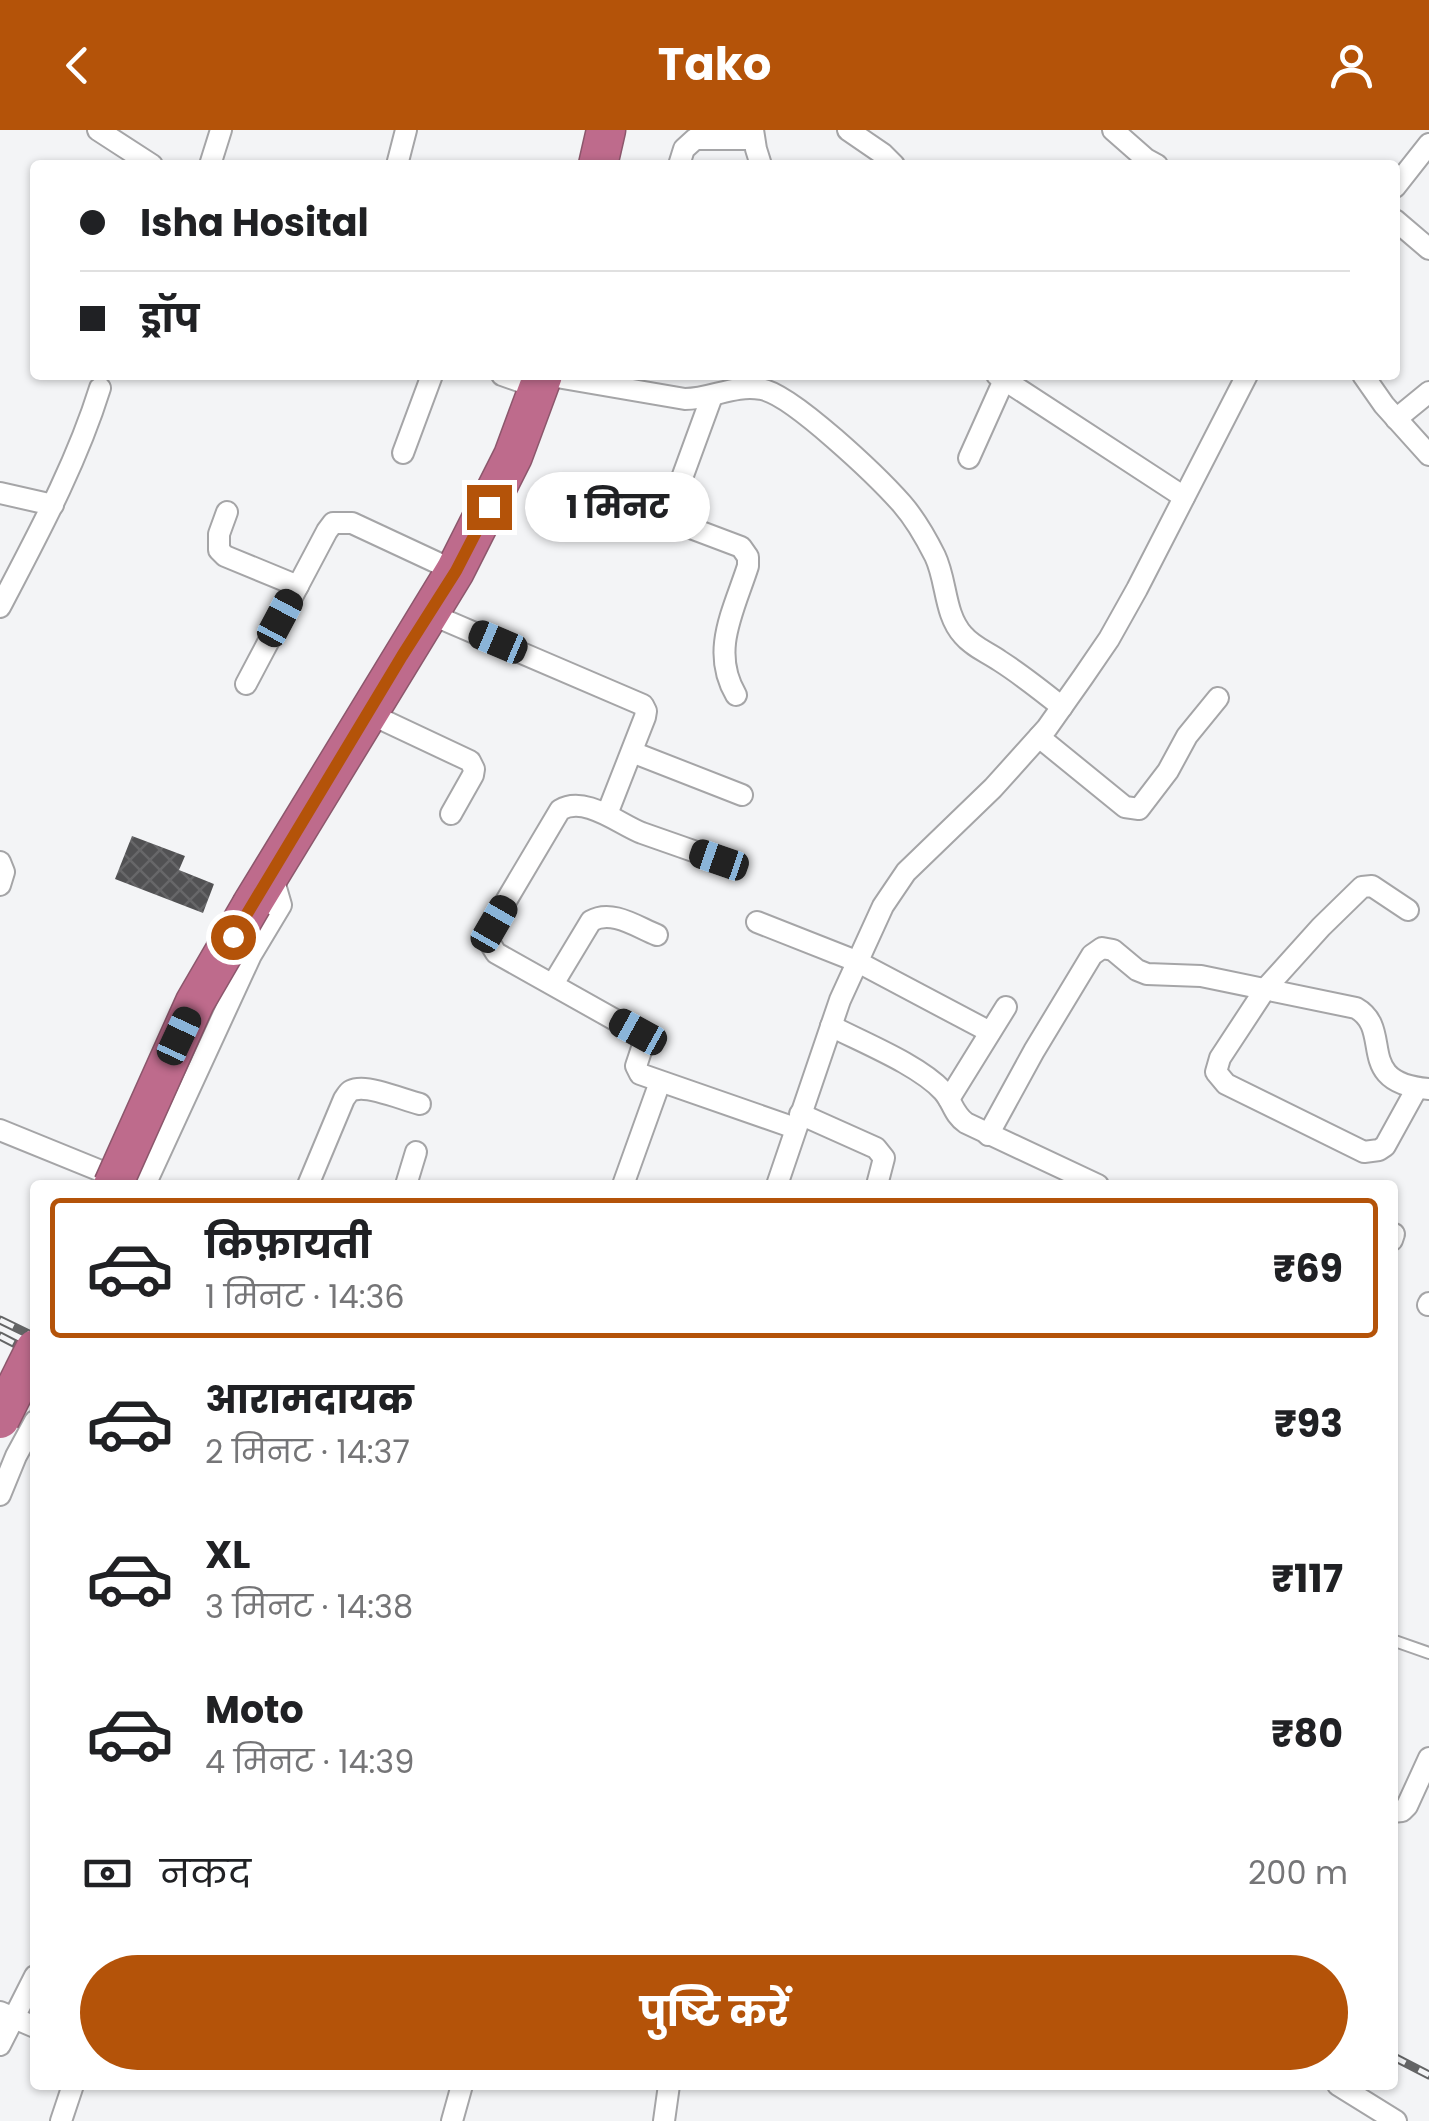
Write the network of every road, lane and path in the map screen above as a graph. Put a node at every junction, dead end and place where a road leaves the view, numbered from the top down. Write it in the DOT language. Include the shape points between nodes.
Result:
graph roads {
  1 [pos="98,130"];
  2 [pos="222,130"];
  3 [pos="406,130"];
  4 [pos="606,130"];
  5 [pos="848,130"];
  6 [pos="754,134"];
  7 [pos="1123,134"];
  8 [pos="1429,144"];
  9 [pos="127,158"];
  10 [pos="212,160"];
  11 [pos="399,160"];
  12 [pos="599,160"];
  13 [pos="681,160"];
  14 [pos="761,160"];
  15 [pos="889,160"];
  16 [pos="1152,160"];
  17 [pos="1400,182"];
  18 [pos="1400,224"];
  19 [pos="1429,248"];
  20 [pos="430,380"];
  21 [pos="542,380"];
  22 [pos="1000,380"];
  23 [pos="1006,380"];
  24 [pos="1243,380"];
  25 [pos="1367,380"];
  26 [pos="743,382"];
  27 [pos="100,388"];
  28 [pos="1429,392"];
  29 [pos="712,396"];
  30 [pos="1396,420"];
  31 [pos="402,453"];
  32 [pos="1429,455"];
  33 [pos="969,458"];
  34 [pos="0,493"];
  35 [pos="1184,497"];
  36 [pos="53,505"];
  37 [pos="228,512"];
  38 [pos="456,571"];
  39 [pos="298,586"];
  40 [pos="0,607"];
  41 [pos="428,614"];
  42 [pos="246,684"];
  43 [pos="736,694"];
  44 [pos="1218,698"];
  45 [pos="1062,707"];
  46 [pos="368,713"];
  47 [pos="1039,737"];
  48 [pos="632,752"];
  49 [pos="742,795"];
  50 [pos="451,814"];
  51 [pos="607,814"];
  52 [pos="719,860"];
  53 [pos="0,862"];
  54 [pos="0,885"];
  55 [pos="261,888"];
  56 [pos="1408,910"];
  57 [pos="756,922"];
  58 [pos="658,935"];
  59 [pos="856,961"];
  60 [pos="553,984"];
  61 [pos="1266,988"];
  62 [pos="1006,1007"];
  63 [pos="831,1026"];
  64 [pos="990,1032"];
  65 [pos="660,1082"];
  66 [pos="1423,1089"];
  67 [pos="948,1099"];
  68 [pos="420,1104"];
  69 [pos="797,1121"];
  70 [pos="0,1130"];
  71 [pos="988,1135"];
  72 [pos="416,1152"];
  73 [pos="115,1180"];
  74 [pos="123,1180"];
  75 [pos="146,1180"];
  76 [pos="310,1180"];
  77 [pos="408,1180"];
  78 [pos="625,1180"];
  79 [pos="779,1180"];
  80 [pos="878,1180"];
  81 [pos="1087,1180"];
  82 [pos="30,1359"];
  83 [pos="0,1400"];
  84 [pos="30,1410"];
  85 [pos="0,1418"];
  86 [pos="30,1430"];
  87 [pos="0,1496"];
  88 [pos="1398,1642"];
  89 [pos="1429,1653"];
  90 [pos="1429,1758"];
  91 [pos="1398,1811"];
  92 [pos="30,1983"];
  93 [pos="6,2015"];
  94 [pos="30,2025"];
  95 [pos="0,2044"];
  96 [pos="71,2090"];
  97 [pos="461,2090"];
  98 [pos="668,2090"];
  99 [pos="1346,2090"];
  100 [pos="61,2121"];
  101 [pos="452,2121"];
  102 [pos="664,2121"];
  103 [pos="1396,2121"];
  1 -- 9 [label="street"];
  2 -- 10 [label="street"];
  3 -- 11 [label="street"];
  4 -- 12 [label="highway"];
  5 -- 15 [label="street"];
  6 -- 13 [label="street" via="696,138"];
  6 -- 14 [label="street"];
  7 -- 16 [label="street"];
  8 -- 17 [label="street"];
  18 -- 19 [label="street"];
  20 -- 31 [label="street"];
  21 -- 29 [label="street" via="685,399"];
  21 -- 38 [label="highway" via="514,456"];
  22 -- 33 [label="street"];
  23 -- 35 [label="street"];
  24 -- 35 [label="street"];
  25 -- 30 [label="street"];
  26 -- 29 [label="street"];
  26 -- 45 [label="street" via="785,399 902,504 938,561 962,634"];
  27 -- 36 [label="street"];
  28 -- 30 [label="street"];
  29 -- 43 [label="street" via="671,508 680,524 741,547 748,557 724,644 725,673"];
  30 -- 32 [label="street"];
  34 -- 36 [label="street"];
  35 -- 45 [label="street" via="1109,640"];
  36 -- 40 [label="street"];
  37 -- 39 [label="street" via="219,550"];
  38 -- 39 [label="street" via="341,521 326,530"];
  38 -- 41 [label="highway"];
  39 -- 42 [label="street"];
  41 -- 46 [label="highway"];
  41 -- 48 [label="street" via="643,704"];
  44 -- 47 [label="street" via="1138,809 1125,807"];
  45 -- 47 [label="street"];
  46 -- 50 [label="street" via="470,760 473,776"];
  46 -- 55 [label="highway"];
  47 -- 59 [label="street" via="906,872"];
  48 -- 49 [label="street"];
  48 -- 51 [label="street"];
  51 -- 52 [label="street"];
  51 -- 60 [label="street" via="560,810 489,931 496,953"];
  53 -- 54 [label="street"];
  55 -- 73 [label="highway, bridge" via="195,1002"];
  55 -- 75 [label="street" via="281,905"];
  56 -- 61 [label="street" via="1372,886 1362,887"];
  57 -- 59 [label="street"];
  58 -- 60 [label="street" via="597,917"];
  59 -- 63 [label="street"];
  59 -- 64 [label="street"];
  60 -- 65 [label="street" via="642,1035 637,1071"];
  61 -- 66 [label="street" via="1366,1013 1392,1080"];
  61 -- 66 [label="street" via="1220,1058 1216,1072 1226,1084 1364,1152 1385,1146"];
  61 -- 71 [label="street" via="1147,974 1102,948"];
  62 -- 64 [label="street"];
  63 -- 67 [label="street" via="898,1060"];
  63 -- 69 [label="street"];
  64 -- 67 [label="street"];
  65 -- 69 [label="street"];
  65 -- 78 [label="street"];
  67 -- 71 [label="street" via="956,1117"];
  68 -- 76 [label="street" via="350,1091"];
  69 -- 79 [label="street"];
  69 -- 80 [label="street" via="876,1148 884,1158"];
  70 -- 74 [label="street"];
  71 -- 81 [label="street"];
  72 -- 77 [label="street"];
  82 -- 85 [label="highway, bridge"];
  83 -- 84 [label="street"];
  86 -- 87 [label="street"];
  88 -- 89 [label="lane"];
  90 -- 91 [label="street" via="1407,1806"];
  92 -- 93 [label="street"];
  93 -- 94 [label="street"];
  93 -- 95 [label="street"];
  96 -- 100 [label="street"];
  97 -- 101 [label="street"];
  98 -- 102 [label="street"];
  99 -- 103 [label="street"];
}
